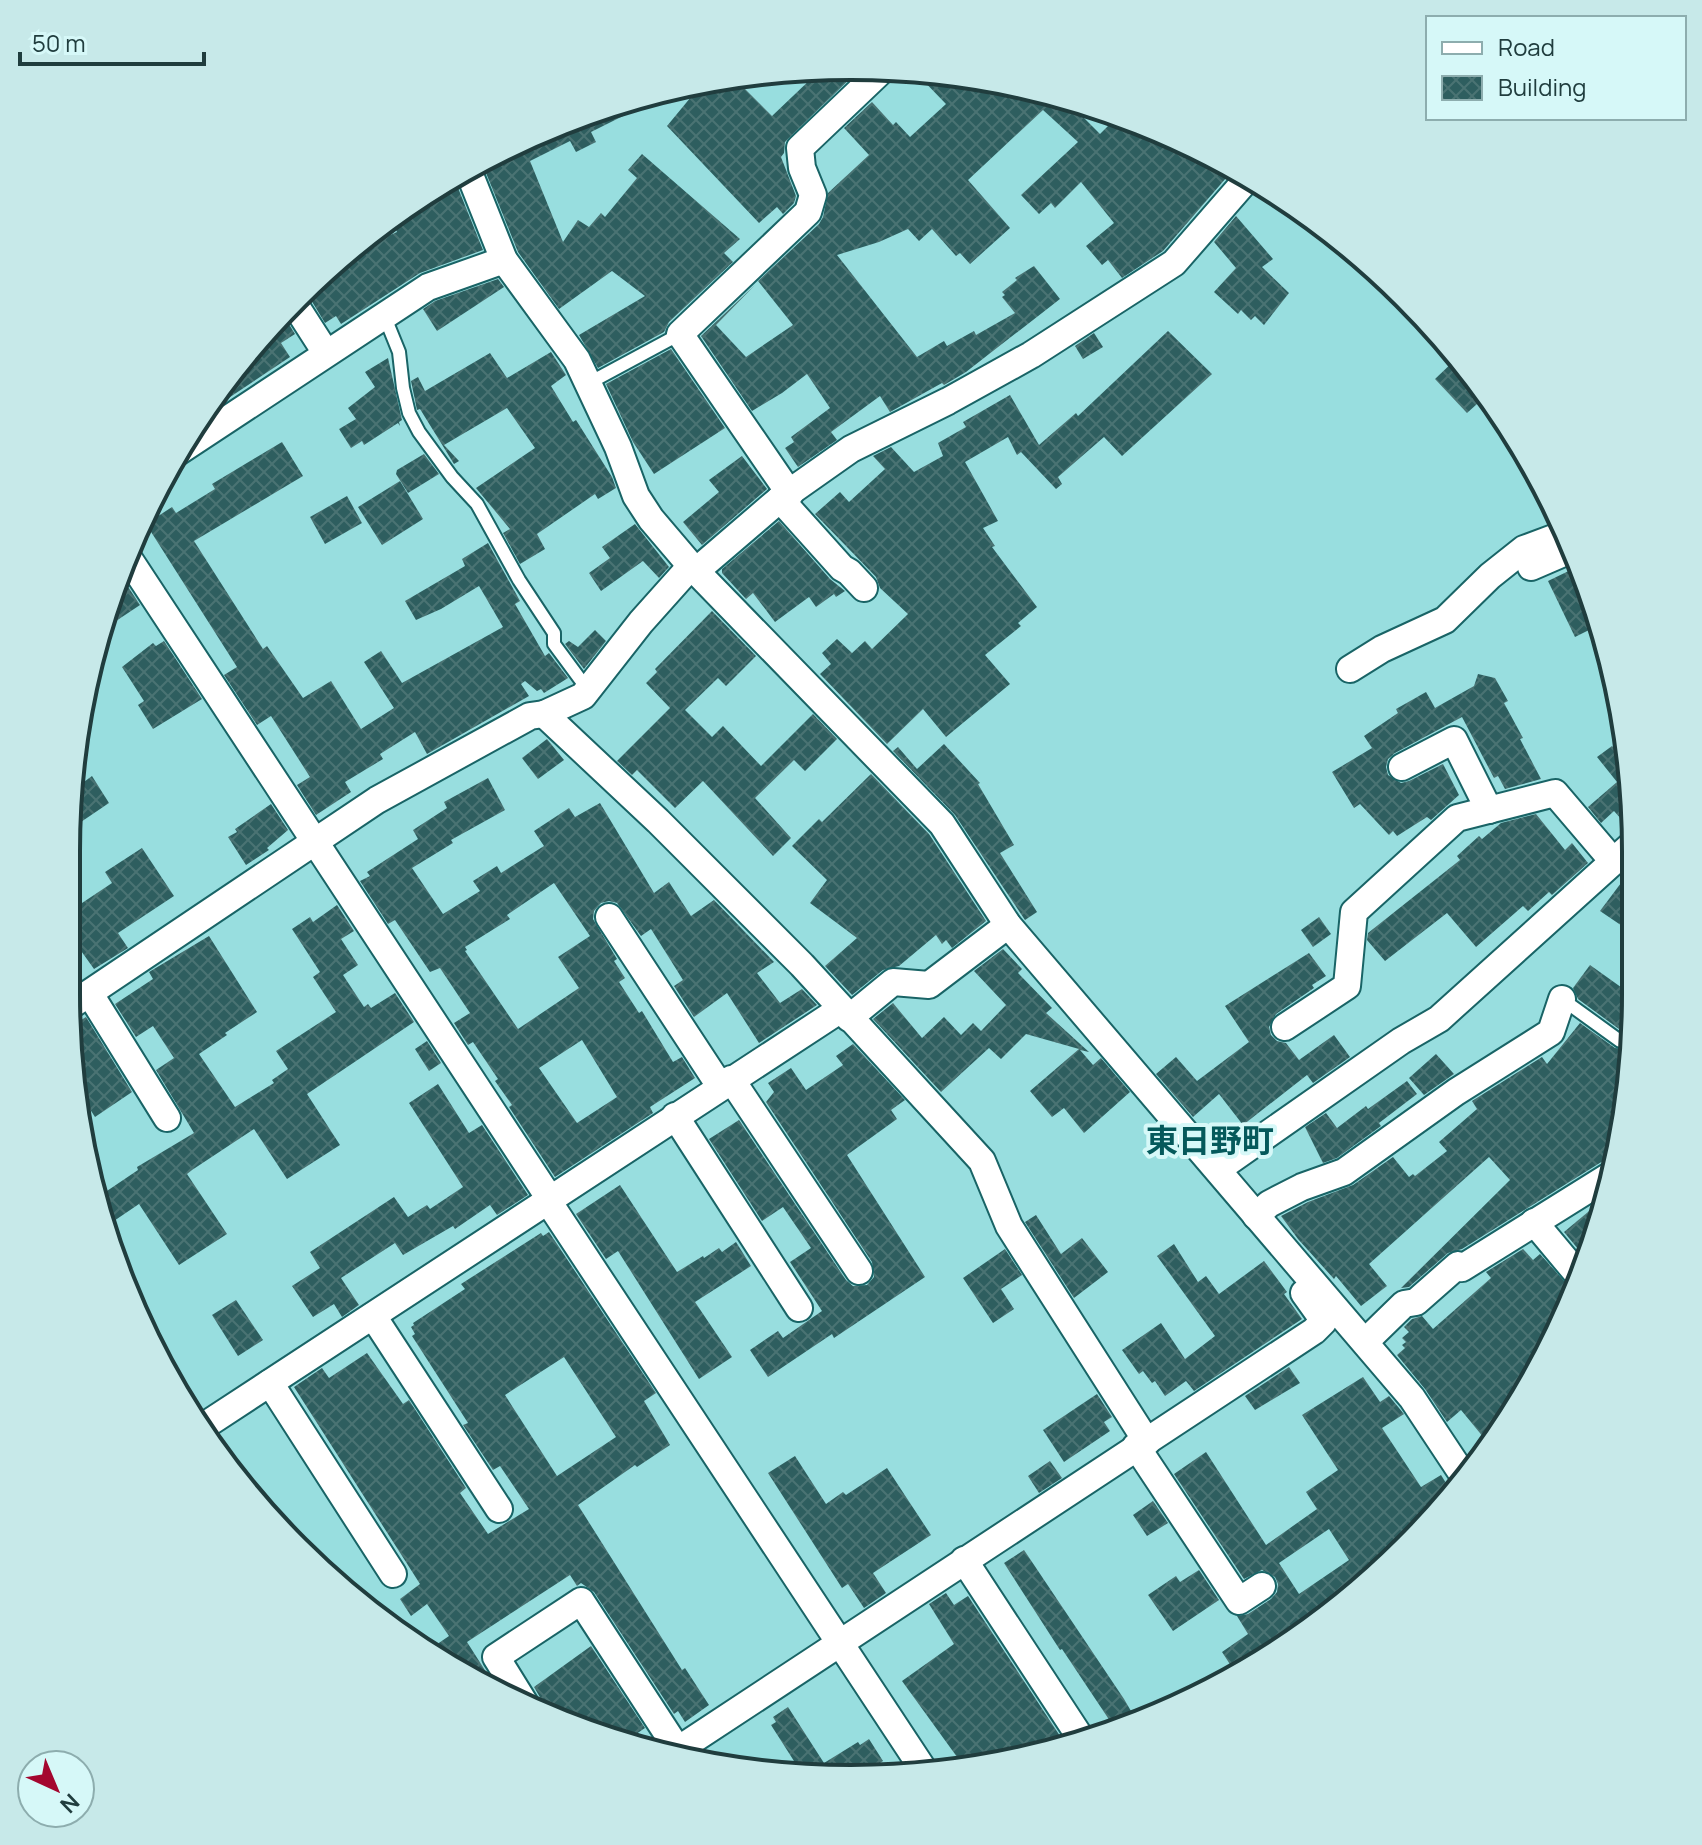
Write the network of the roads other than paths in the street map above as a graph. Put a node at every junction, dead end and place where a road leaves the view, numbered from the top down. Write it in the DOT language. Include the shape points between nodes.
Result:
graph roads {
  1 [pos="871,81"];
  2 [pos="472,180"];
  3 [pos="1241,186"];
  4 [pos="504,260"];
  5 [pos="300,312"];
  6 [pos="384,315"];
  7 [pos="680,334"];
  8 [pos="326,353"];
  9 [pos="589,383"];
  10 [pos="215,415"];
  11 [pos="785,496"];
  12 [pos="1555,538"];
  13 [pos="1562,554"];
  14 [pos="135,567"];
  15 [pos="1531,567"];
  16 [pos="694,568"];
  17 [pos="864,588"];
  18 [pos="1350,669"];
  19 [pos="588,690"];
  20 [pos="544,714"];
  21 [pos="1402,767"];
  22 [pos="1489,810"];
  23 [pos="315,840"];
  24 [pos="1622,853"];
  25 [pos="1613,861"];
  26 [pos="609,917"];
  27 [pos="1008,925"];
  28 [pos="90,994"];
  29 [pos="1562,999"];
  30 [pos="80,1000"];
  31 [pos="845,1013"];
  32 [pos="1285,1027"];
  33 [pos="1620,1041"];
  34 [pos="725,1083"];
  35 [pos="675,1116"];
  36 [pos="167,1118"];
  37 [pos="1218,1169"];
  38 [pos="1599,1183"];
  39 [pos="549,1200"];
  40 [pos="1256,1216"];
  41 [pos="1534,1222"];
  42 [pos="1294,1260"];
  43 [pos="1571,1267"];
  44 [pos="859,1271"];
  45 [pos="799,1308"];
  46 [pos="373,1316"];
  47 [pos="1365,1342"];
  48 [pos="270,1383"];
  49 [pos="210,1422"];
  50 [pos="1142,1444"];
  51 [pos="1462,1465"];
  52 [pos="499,1509"];
  53 [pos="964,1560"];
  54 [pos="393,1574"];
  55 [pos="1262,1586"];
  56 [pos="840,1641"];
  57 [pos="515,1687"];
  58 [pos="1076,1731"];
  59 [pos="668,1743"];
  60 [pos="683,1746"];
  61 [pos="918,1761"];
  1 -- 7 [label="street" via="800,148 813,195 808,212"];
  2 -- 4 [label="street"];
  3 -- 11 [label="street" via="1174,263 1031,355 851,449"];
  4 -- 6 [label="street" via="428,287"];
  4 -- 9 [label="street"];
  5 -- 8 [label="street"];
  6 -- 8 [label="street"];
  6 -- 19 [label="lane" via="399,352 409,413 419,432 477,504 554,633 554,644"];
  7 -- 9 [label="lane"];
  7 -- 11 [label="street"];
  8 -- 10 [label="street"];
  9 -- 16 [label="street" via="636,496"];
  11 -- 16 [label="street"];
  11 -- 17 [label="street"];
  12 -- 18 [label="street" via="1524,549 1445,620"];
  13 -- 15 [label="street"];
  14 -- 23 [label="street"];
  16 -- 19 [label="street" via="641,622"];
  16 -- 27 [label="street" via="942,824"];
  19 -- 20 [label="street"];
  20 -- 23 [label="street" via="530,716 409,781"];
  20 -- 31 [label="street" via="658,821"];
  21 -- 22 [label="street" via="1454,740"];
  22 -- 25 [label="street" via="1555,793"];
  22 -- 32 [label="street" via="1457,818 1354,912 1347,986"];
  23 -- 28 [label="street"];
  23 -- 39 [label="street"];
  24 -- 25 [label="street"];
  25 -- 37 [label="street" via="1439,1019"];
  26 -- 34 [label="street"];
  27 -- 31 [label="street" via="929,985 893,982"];
  27 -- 37 [label="street"];
  28 -- 30 [label="street"];
  28 -- 36 [label="street"];
  29 -- 33 [label="lane"];
  29 -- 40 [label="street" via="1551,1032 1344,1172 1302,1187"];
  31 -- 34 [label="street"];
  31 -- 50 [label="street" via="982,1161 1009,1226"];
  34 -- 35 [label="street"];
  34 -- 44 [label="street"];
  35 -- 39 [label="street"];
  35 -- 45 [label="street"];
  37 -- 40 [label="street"];
  38 -- 41 [label="street"];
  39 -- 46 [label="street"];
  39 -- 56 [label="street"];
  40 -- 42 [label="street"];
  41 -- 43 [label="street"];
  41 -- 47 [label="street" via="1462,1268 1458,1265 1416,1302 1404,1304"];
  42 -- 47 [label="street"];
  42 -- 50 [label="street" via="1293,1275 1324,1321"];
  46 -- 48 [label="street"];
  46 -- 52 [label="street"];
  47 -- 51 [label="street"];
  48 -- 49 [label="street"];
  48 -- 54 [label="street"];
  50 -- 53 [label="street"];
  50 -- 55 [label="street" via="1239,1601"];
  53 -- 56 [label="street"];
  53 -- 58 [label="street"];
  56 -- 60 [label="street"];
  56 -- 61 [label="street"];
  57 -- 59 [label="street" via="496,1657 581,1601"];
}
